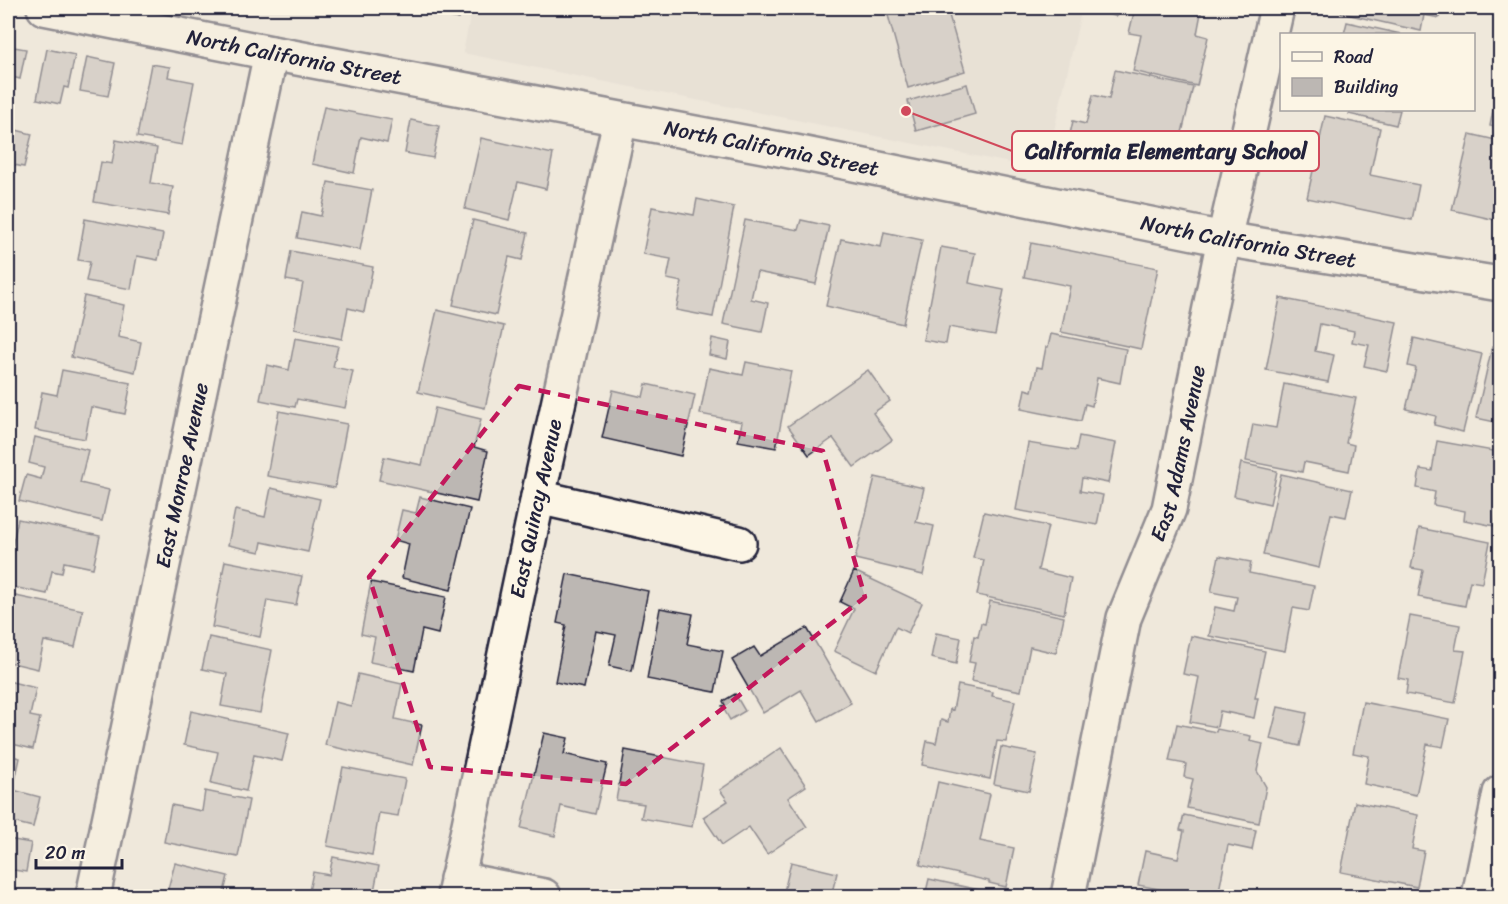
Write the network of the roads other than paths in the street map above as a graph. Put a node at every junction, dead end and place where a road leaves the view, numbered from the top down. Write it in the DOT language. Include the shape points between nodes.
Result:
graph roads {
  1 [pos="44,8"];
  2 [pos="1276,8"];
  3 [pos="271,53"];
  4 [pos="620,120"];
  5 [pos="1224,239"];
  6 [pos="1500,284"];
  7 [pos="538,497"];
  8 [pos="739,543"];
  9 [pos="1500,793"];
  10 [pos="455,888"];
  11 [pos="93,897"];
  12 [pos="544,897"];
  13 [pos="1068,897"];
  14 [pos="1479,897"];
  1 -- 3 [label="street, North California Street"];
  2 -- 5 [label="street, East Adams Avenue"];
  3 -- 4 [label="street, North California Street"];
  3 -- 11 [label="street, East Monroe Avenue"];
  4 -- 5 [label="street, North California Street"];
  4 -- 7 [label="street, East Quincy Avenue"];
  5 -- 6 [label="street, North California Street"];
  5 -- 13 [label="street, East Adams Avenue" via="1169,508 1124,618"];
  7 -- 8 [label="street"];
  7 -- 10 [label="street, East Quincy Avenue"];
  9 -- 14 [label="street"];
  10 -- 12 [label="street"];
}
